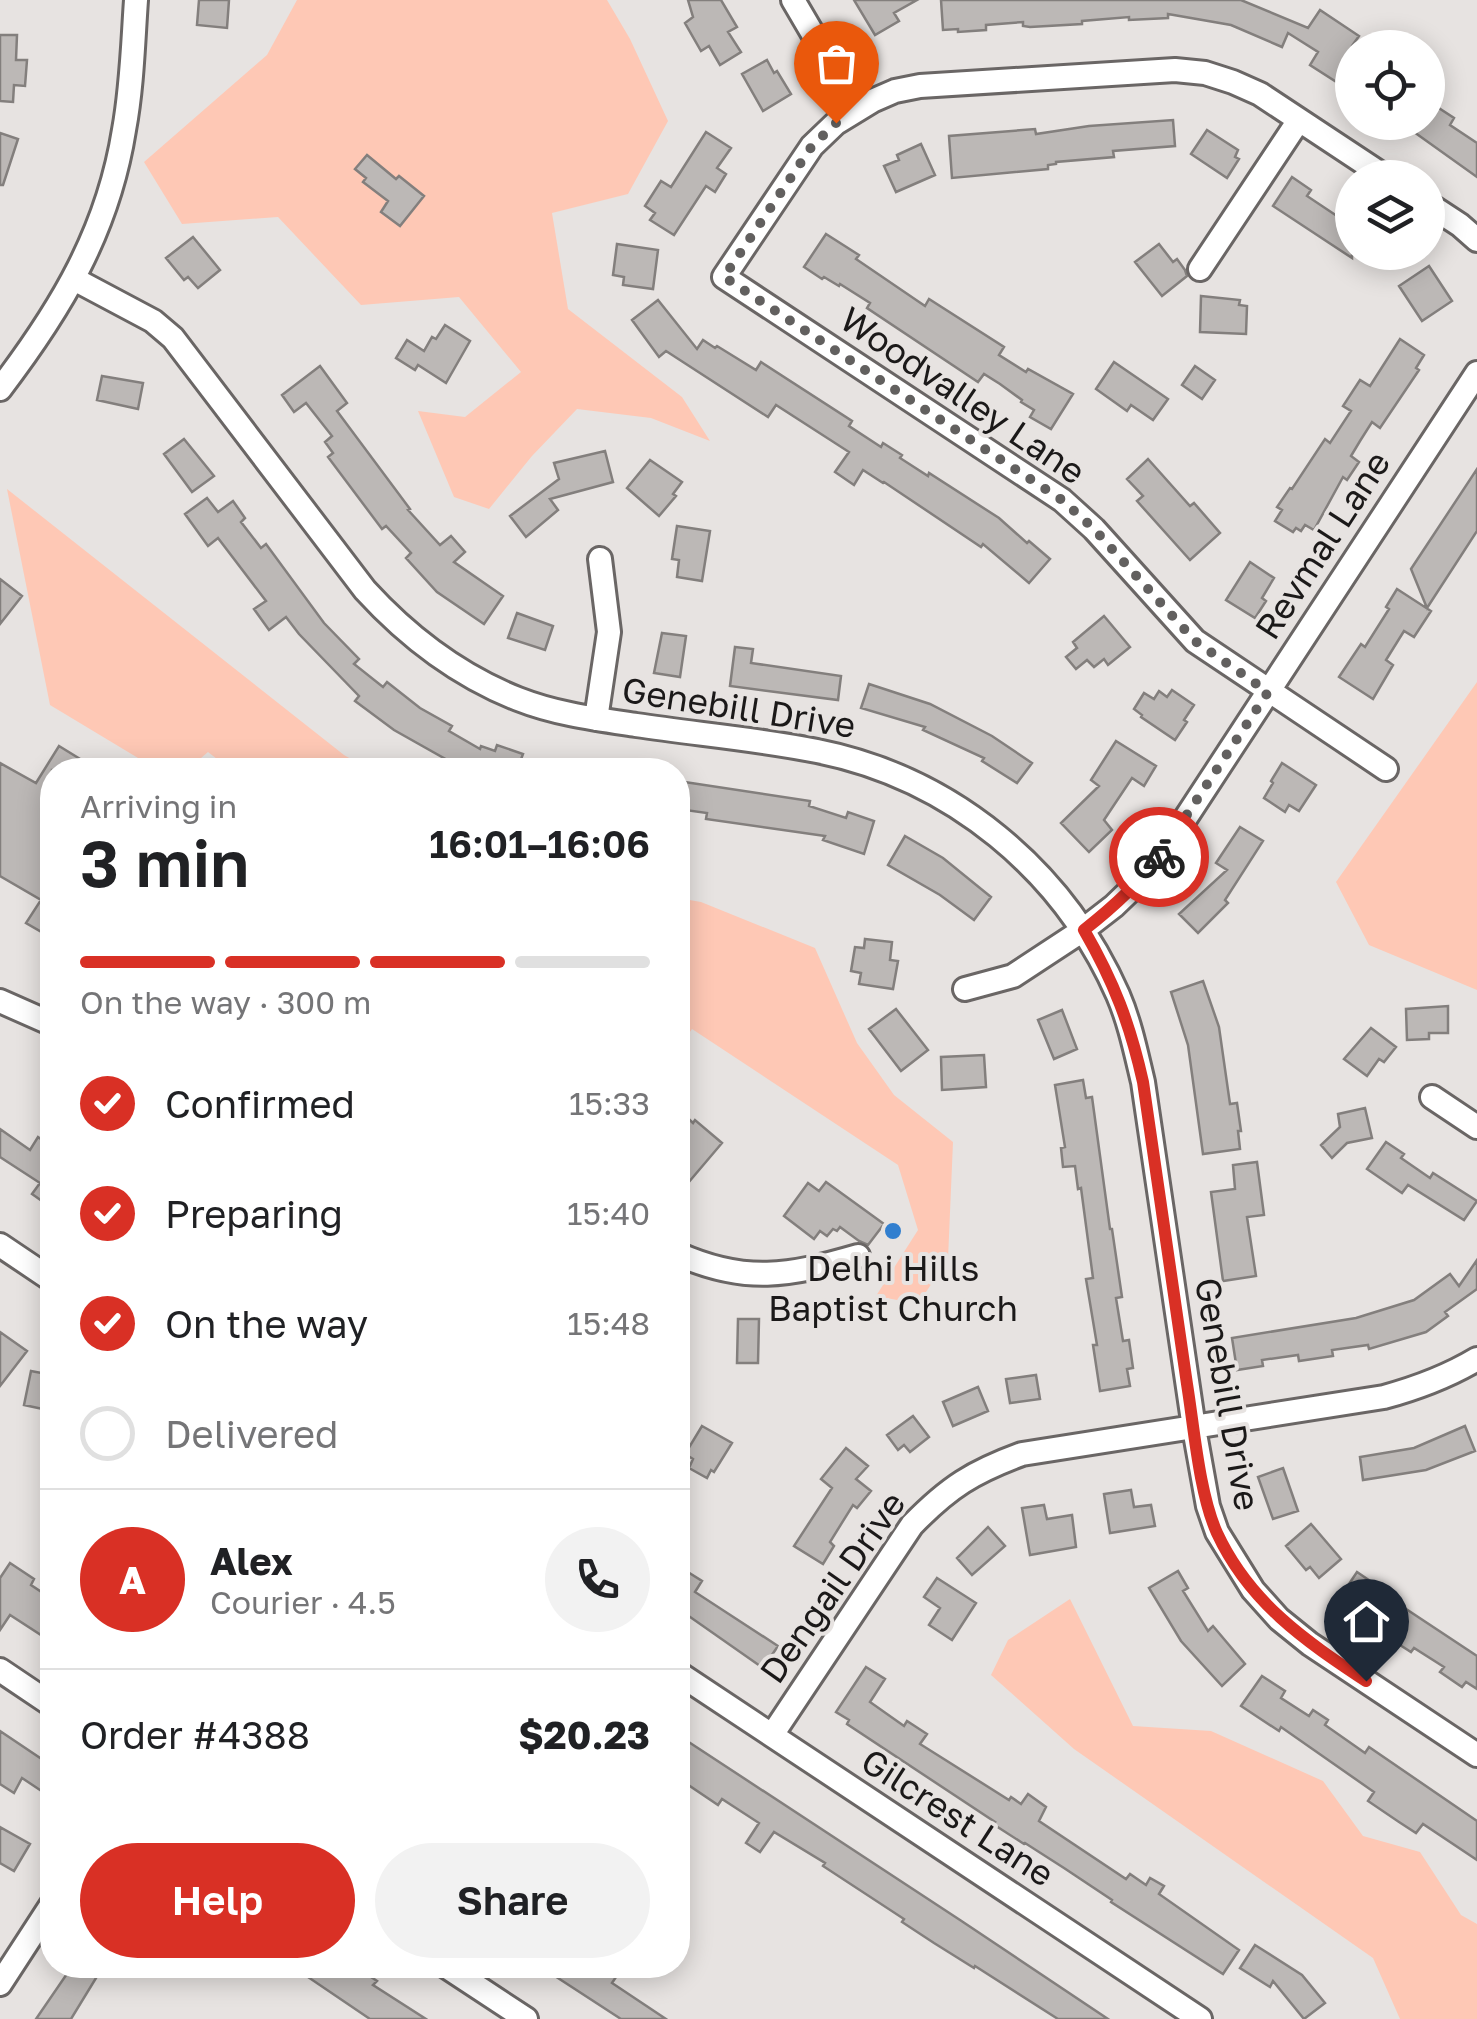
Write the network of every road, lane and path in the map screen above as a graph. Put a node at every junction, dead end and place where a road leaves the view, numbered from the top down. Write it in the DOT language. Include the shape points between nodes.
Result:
graph roads {
  1 [pos="136,0"];
  2 [pos="794,0"];
  3 [pos="857,109"];
  4 [pos="1299,120"];
  5 [pos="1360,160"];
  6 [pos="1445,215"];
  7 [pos="1477,240"];
  8 [pos="1200,269"];
  9 [pos="74,280"];
  10 [pos="1477,373"];
  11 [pos="0,389"];
  12 [pos="600,559"];
  13 [pos="1268,692"];
  14 [pos="596,719"];
  15 [pos="1386,768"];
  16 [pos="1084,930"];
  17 [pos="965,989"];
  18 [pos="0,1001"];
  19 [pos="40,1019"];
  20 [pos="1432,1097"];
  21 [pos="1477,1127"];
  22 [pos="0,1245"];
  23 [pos="858,1256"];
  24 [pos="690,1259"];
  25 [pos="40,1272"];
  26 [pos="1477,1359"];
  27 [pos="1194,1428"];
  28 [pos="0,1670"];
  29 [pos="690,1681"];
  30 [pos="40,1697"];
  31 [pos="772,1735"];
  32 [pos="1477,1755"];
  33 [pos="40,1922"];
  34 [pos="464,1978"];
  35 [pos="0,1984"];
  36 [pos="526,2019"];
  37 [pos="1200,2019"];
  1 -- 9 [label="street" via="124,133"];
  2 -- 3 [label="street"];
  3 -- 4 [label="street" via="920,86 1175,70 1233,82"];
  3 -- 13 [label="street, Woodvalley Lane" via="812,146 724,277 1062,500 1195,641"];
  4 -- 5 [label="street"];
  4 -- 8 [label="street"];
  6 -- 7 [label="street"];
  9 -- 11 [label="street"];
  9 -- 14 [label="street, Genebill Drive" via="173,338 364,590 420,644 521,700"];
  10 -- 13 [label="street, Revmal Lane"];
  12 -- 14 [label="street" via="609,632"];
  13 -- 15 [label="street, Woodvalley Lane"];
  13 -- 16 [label="street, Revmal Lane" via="1166,848"];
  14 -- 16 [label="street, Genebill Drive" via="817,751 901,776 1014,849"];
  16 -- 17 [label="street, Revmal Lane" via="1013,976"];
  16 -- 27 [label="street, Genebill Drive" via="1120,999 1143,1082"];
  18 -- 19 [label="street"];
  20 -- 21 [label="street"];
  22 -- 25 [label="street"];
  23 -- 24 [label="street" via="756,1275"];
  26 -- 27 [label="street, Dengail Drive" via="1384,1397"];
  27 -- 31 [label="street, Dengail Drive" via="1022,1454 963,1480 912,1525"];
  27 -- 32 [label="street, Genebill Drive" via="1217,1532 1253,1590 1310,1644"];
  28 -- 30 [label="street"];
  29 -- 31 [label="street, Gilcrest Lane"];
  31 -- 37 [label="street, Gilcrest Lane"];
  33 -- 35 [label="street"];
  34 -- 36 [label="street"];
}
